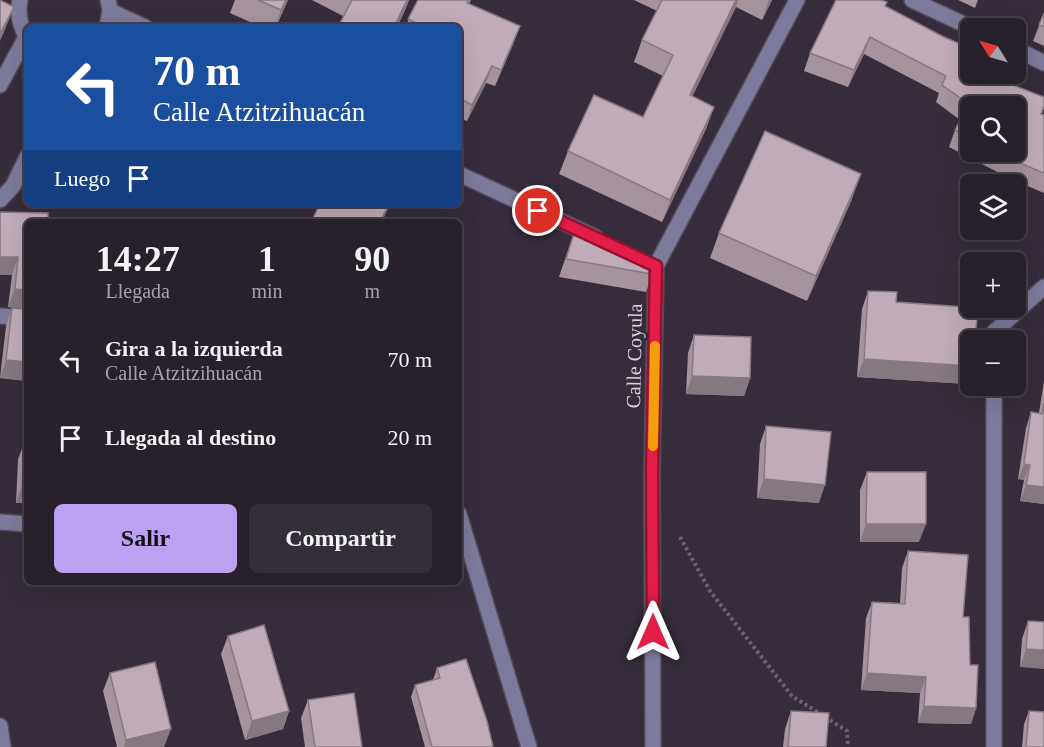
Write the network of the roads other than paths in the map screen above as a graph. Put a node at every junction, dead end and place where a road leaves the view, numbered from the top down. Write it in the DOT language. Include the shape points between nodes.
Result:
graph roads {
  1 [pos="20,0"];
  2 [pos="797,0"];
  3 [pos="912,0"];
  4 [pos="109,5"];
  5 [pos="960,22"];
  6 [pos="107,24"];
  7 [pos="140,24"];
  8 [pos="24,33"];
  9 [pos="24,42"];
  10 [pos="1026,54"];
  11 [pos="1044,63"];
  12 [pos="0,84"];
  13 [pos="24,163"];
  14 [pos="462,175"];
  15 [pos="0,200"];
  16 [pos="604,242"];
  17 [pos="1044,287"];
  18 [pos="0,316"];
  19 [pos="24,318"];
  20 [pos="996,330"];
  21 [pos="994,396"];
  22 [pos="0,522"];
  23 [pos="462,524"];
  24 [pos="24,525"];
  25 [pos="0,726"];
  26 [pos="3,747"];
  27 [pos="529,747"];
  28 [pos="653,747"];
  29 [pos="993,747"];
  1 -- 8 [label="street" via="18,9"];
  2 -- 28 [label="street, Calle Coyula" via="651,263"];
  3 -- 5 [label="street"];
  4 -- 6 [label="street"];
  4 -- 7 [label="street"];
  9 -- 12 [label="street"];
  10 -- 11 [label="street"];
  13 -- 15 [label="street" via="13,186"];
  14 -- 16 [label="street"];
  17 -- 20 [label="street"];
  18 -- 19 [label="street"];
  21 -- 29 [label="street"];
  22 -- 24 [label="street"];
  23 -- 27 [label="street"];
  25 -- 26 [label="street"];
}
